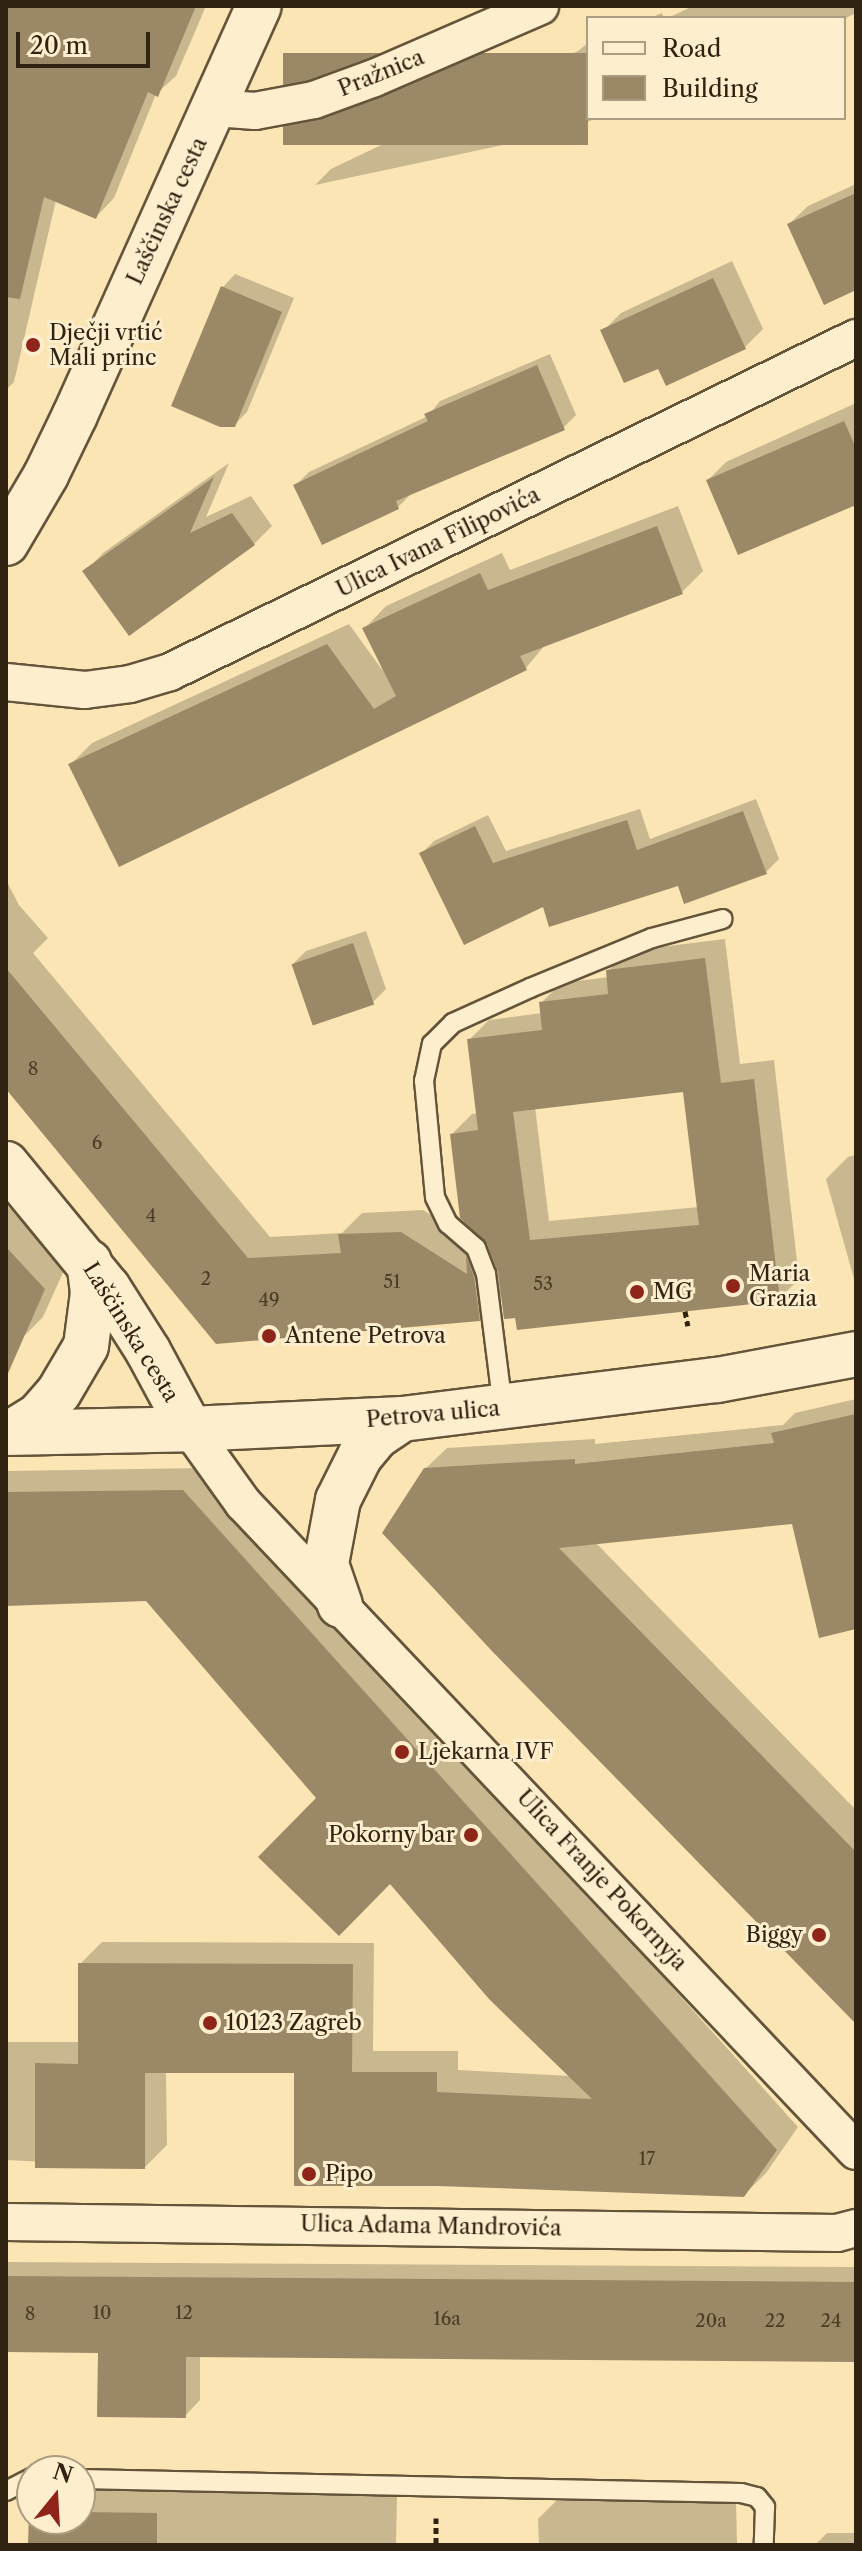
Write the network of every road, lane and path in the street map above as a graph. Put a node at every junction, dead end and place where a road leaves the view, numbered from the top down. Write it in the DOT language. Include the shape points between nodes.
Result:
graph roads {
  1 [pos="259,6"];
  2 [pos="540,6"];
  3 [pos="215,108"];
  4 [pos="856,338"];
  5 [pos="6,543"];
  6 [pos="6,682"];
  7 [pos="723,919"];
  8 [pos="6,1164"];
  9 [pos="89,1262"];
  10 [pos="685,1311"];
  11 [pos="688,1326"];
  12 [pos="856,1354"];
  13 [pos="503,1408"];
  14 [pos="402,1419"];
  15 [pos="190,1429"];
  16 [pos="9,1432"];
  17 [pos="340,1605"];
  18 [pos="856,2151"];
  19 [pos="6,2222"];
  20 [pos="856,2228"];
  21 [pos="96,2479"];
  22 [pos="764,2545"];
  1 -- 3 [label="street, Laščinska cesta"];
  2 -- 3 [label="street, Pražnica" via="314,100 255,111"];
  3 -- 5 [label="street, Laščinska cesta" via="57,451"];
  4 -- 6 [label="street, Ulica Ivana Filipovića" via="170,672 85,690"];
  7 -- 13 [label="lane" via="652,938 530,988 453,1023 432,1044 424,1081 435,1197 448,1224 476,1248 486,1274"];
  8 -- 9 [label="street, Laščinska cesta"];
  9 -- 15 [label="street, Laščinska cesta" via="148,1351"];
  9 -- 16 [label="street" via="93,1293 86,1346 39,1415"];
  10 -- 11 [label="path"];
  12 -- 13 [label="street, Petrova ulica" via="717,1380"];
  13 -- 14 [label="street, Petrova ulica"];
  14 -- 15 [label="street, Petrova ulica"];
  14 -- 17 [label="street" via="360,1456 338,1500 326,1564"];
  15 -- 16 [label="street, Petrova ulica"];
  15 -- 17 [label="street, Ulica Franje Pokornyja" via="243,1503"];
  17 -- 18 [label="street, Ulica Franje Pokornyja"];
  19 -- 20 [label="street, Ulica Adama Mandrovića" via="837,2233"];
  21 -- 22 [label="lane" via="741,2493 757,2497 765,2507"];
}
